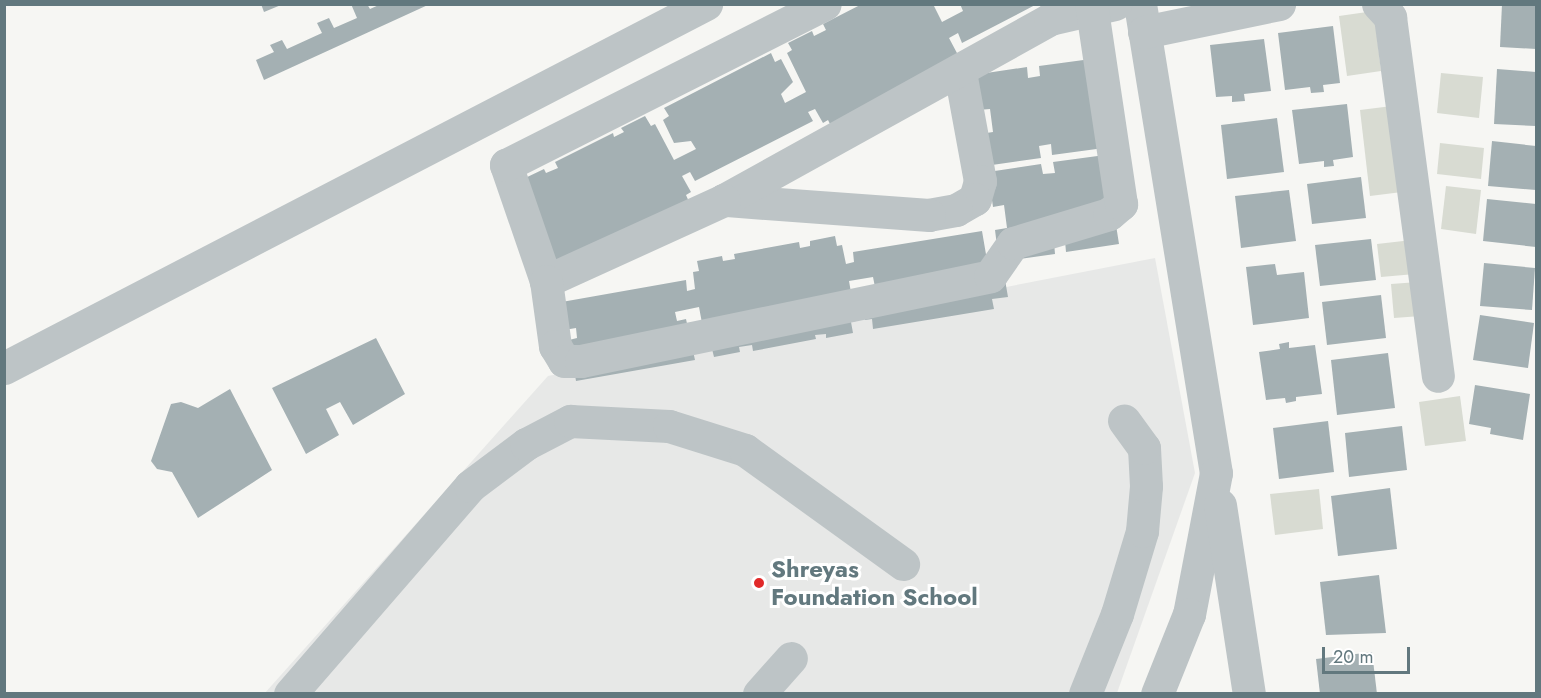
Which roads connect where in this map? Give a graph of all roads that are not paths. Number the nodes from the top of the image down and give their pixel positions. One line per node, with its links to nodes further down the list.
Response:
1 (706, 4): 8 (street)
2 (825, 4): 9 (street)
3 (1279, 4): 6 (street)
4 (1378, 4): 13 (street)
5 (1099, 6): 7 (street); 11 (street)
6 (1142, 18): 15 (street)
7 (960, 72): 10 (street); 10 (street)
8 (483, 120): 9 (street); 12 (street)
9 (506, 165): 11 (street)
10 (724, 200): 11 (street)
11 (546, 281)
12 (4, 368)
13 (1438, 376)
14 (1124, 420): 22 (street)
15 (1216, 473): 17 (street); 18 (street)
16 (903, 564): 20 (street)
17 (1194, 595): 18 (street); 23 (street)
18 (1233, 600): 24 (street)
19 (791, 658): 21 (street)
20 (290, 693)
21 (759, 693)
22 (1085, 693)
23 (1157, 693)
24 (1249, 693)

